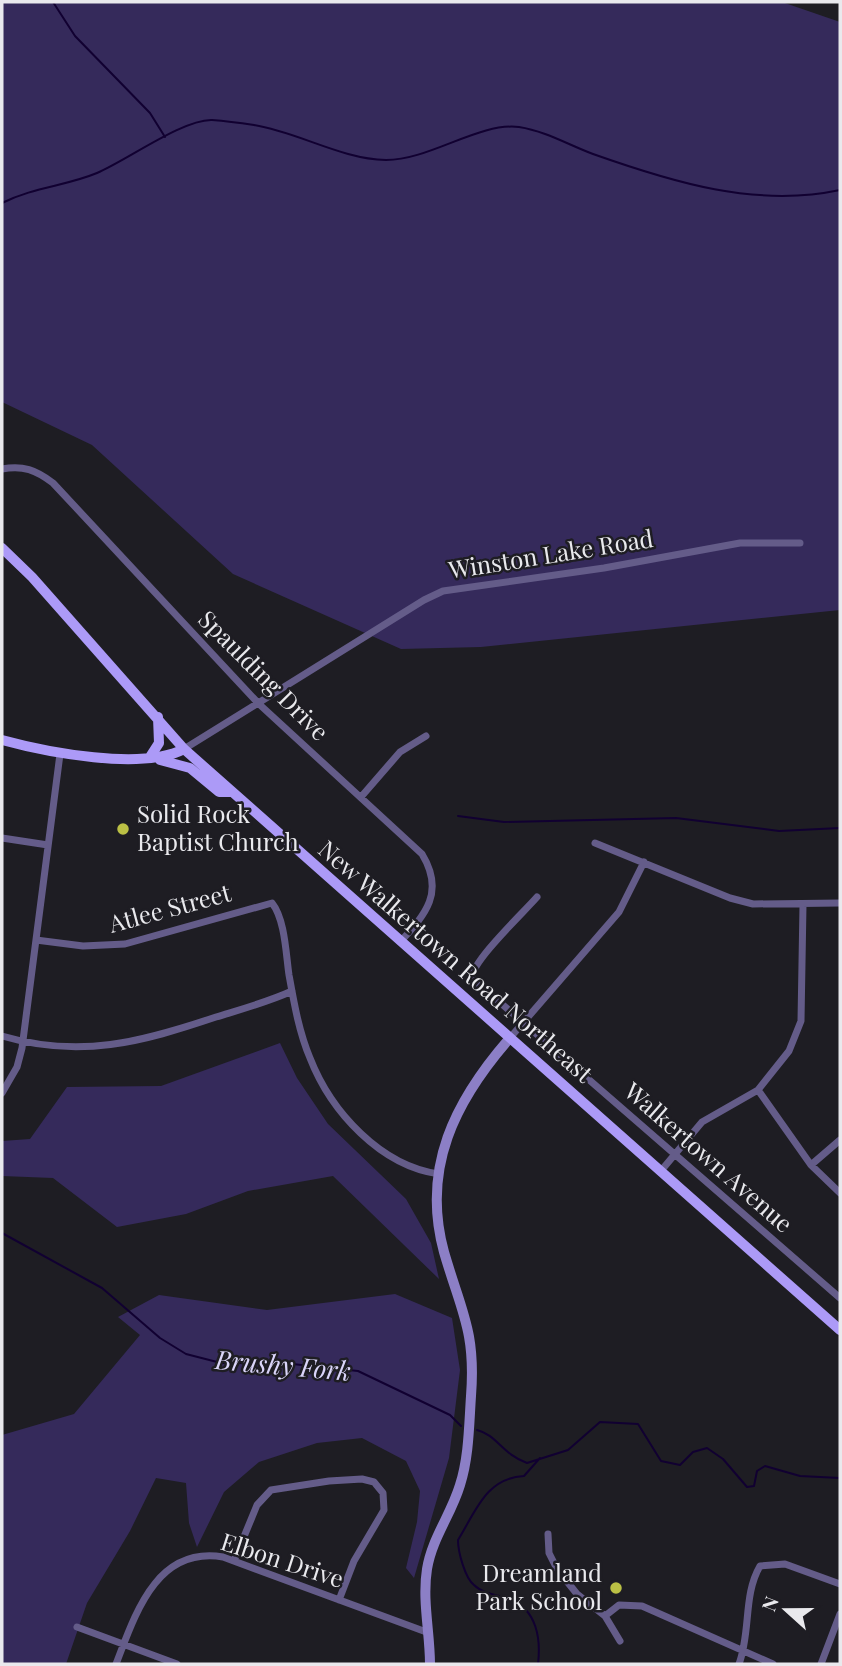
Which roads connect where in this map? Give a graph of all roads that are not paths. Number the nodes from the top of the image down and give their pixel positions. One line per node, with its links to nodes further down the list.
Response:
1 (2, 469): 4 (street, Spaulding Drive)
2 (800, 543): 4 (street, Winston Lake Road)
3 (2, 548): 5 (main road, New Walkertown Road Northeast)
4 (259, 704): 8 (street, Winston Lake Road); 12 (street, Spaulding Drive)
5 (158, 717): 8 (main road, New Walkertown Road Northeast); 10 (main road)
6 (425, 736): 12 (street)
7 (2, 740): 9 (main road)
8 (184, 749): 10 (main road); 11 (main road, New Walkertown Road Northeast)
9 (60, 754): 10 (main road); 15 (street)
10 (150, 757): 11 (main road)
11 (232, 792): 21 (main road, New Walkertown Road Northeast)
12 (361, 797): 21 (street, Spaulding Drive)
13 (2, 838): 15 (street)
14 (595, 843): 16 (street)
15 (48, 845): 20 (street)
16 (644, 862): 19 (street); 23 (street)
17 (537, 897): 23 (street, Walkertown Avenue)
18 (840, 903): 19 (street)
19 (803, 905): 27 (street)
20 (36, 940): 22 (street, Atlee Street); 26 (street)
21 (400, 943): 25 (main road, New Walkertown Road Northeast)
22 (292, 991): 26 (street); 33 (street)
23 (523, 1023): 25 (street); 30 (street, Walkertown Avenue)
24 (2, 1036): 26 (street)
25 (509, 1039): 32 (main road, New Walkertown Road Northeast); 33 (street)
26 (23, 1042): 28 (street)
27 (758, 1090): 30 (street); 31 (street)
28 (2, 1093)
29 (840, 1140): 31 (street)
30 (675, 1157): 32 (street); 35 (street, Walkertown Avenue)
31 (811, 1165): 34 (street)
32 (660, 1172): 36 (main road, New Walkertown Road Northeast)
33 (439, 1174): 44 (street)
34 (840, 1193)
35 (839, 1294)
36 (840, 1330)
37 (548, 1534): 42 (street)
38 (234, 1561): 40 (street, Elbon Drive); 40 (street); 46 (street, Elbon Drive)
39 (840, 1584): 47 (street)
40 (339, 1600): 44 (street, Elbon Drive)
41 (840, 1614): 53 (street)
42 (605, 1616): 45 (street); 47 (street)
43 (77, 1627): 46 (street)
44 (429, 1633): 50 (street)
45 (620, 1642)
46 (124, 1644): 48 (street, Elbon Drive); 49 (street)
47 (744, 1651): 51 (street); 52 (street)
48 (116, 1664)
49 (177, 1664)
50 (430, 1664)
51 (739, 1664)
52 (773, 1664)
53 (821, 1664)

